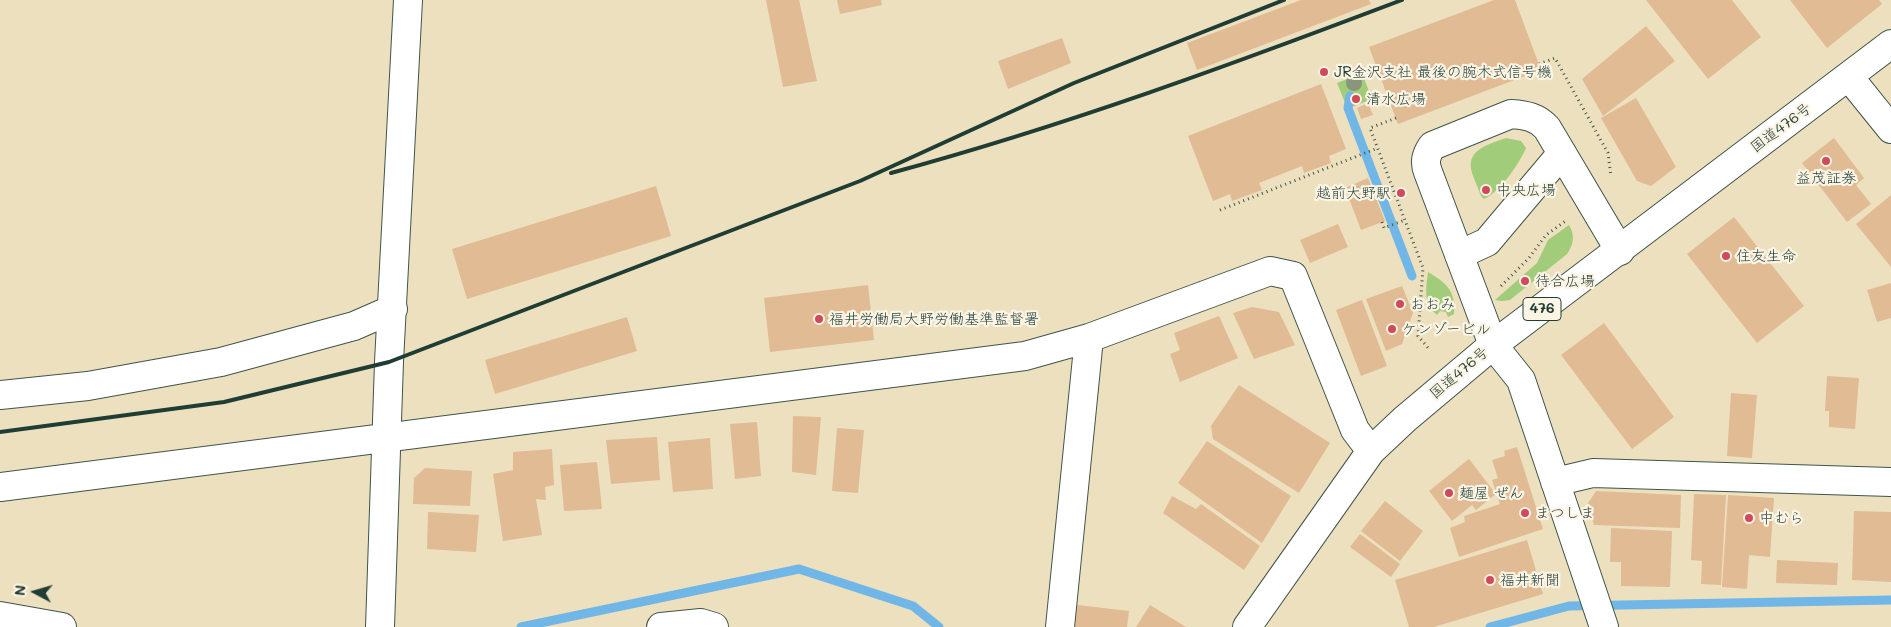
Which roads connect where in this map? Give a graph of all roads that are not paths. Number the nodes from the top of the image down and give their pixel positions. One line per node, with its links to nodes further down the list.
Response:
1 (408, 0): 8 (main road)
2 (1891, 44): 3 (main road, 国道476号 / 476)
3 (1849, 77): 4 (main road); 6 (main road, 国道476号 / 476)
4 (1891, 129)
5 (1562, 153): 6 (main road); 7 (main road); 7 (main road)
6 (1620, 251): 10 (main road, 国道476号 / 476)
7 (1459, 255): 10 (main road)
8 (393, 309): 11 (main road); 12 (main road)
9 (1090, 338): 12 (main road); 13 (main road); 23 (main road)
10 (1493, 345): 13 (main road, 国道476号 / 476); 14 (main road)
11 (0, 395)
12 (388, 438): 16 (main road); 21 (main road)
13 (1371, 451): 24 (main road, 国道476号 / 476)
14 (1555, 482): 15 (main road); 18 (main road)
15 (1891, 482)
16 (0, 487)
17 (0, 616): 20 (main road)
18 (1602, 623)
19 (705, 626): 22 (main road)
20 (62, 627)
21 (380, 627)
22 (661, 627)
23 (1060, 627)
24 (1247, 627)

